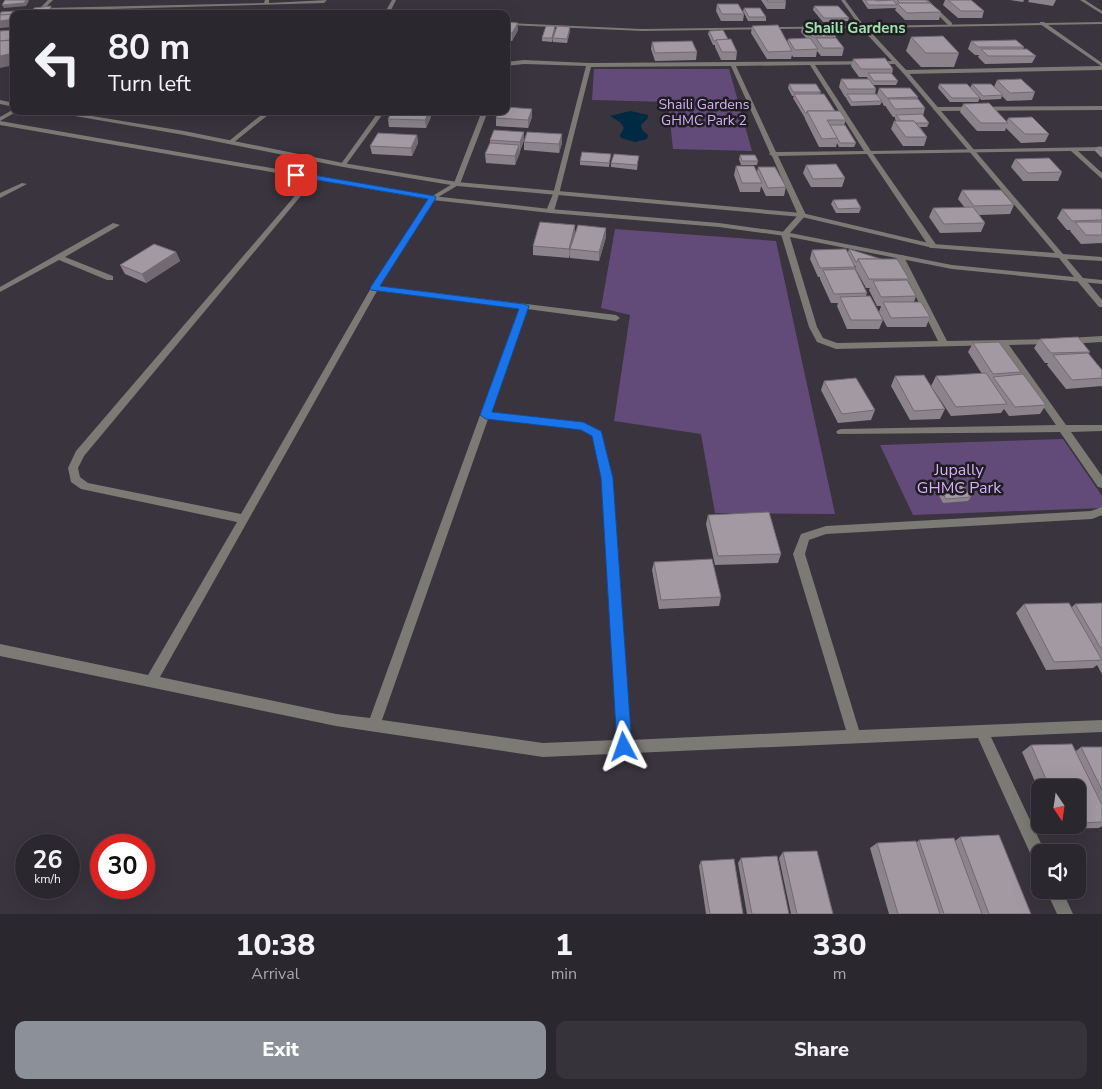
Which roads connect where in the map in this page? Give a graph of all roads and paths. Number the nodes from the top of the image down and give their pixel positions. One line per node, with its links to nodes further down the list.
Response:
1 (51, 0): 12 (street)
2 (124, 0): 12 (street)
3 (195, 0): 11 (street)
4 (325, 0): 8 (street)
5 (843, 0): 19 (street)
6 (925, 0): 18 (street)
7 (1082, 0): 9 (street)
8 (267, 2): 11 (street)
9 (1088, 4): 10 (street); 14 (street)
10 (1102, 4)
11 (192, 6): 12 (street); 13 (street)
12 (118, 9)
13 (189, 10)
14 (1102, 13)
15 (1042, 23): 16 (street); 18 (street); 25 (street)
16 (1102, 23)
17 (510, 24): 19 (street)
18 (950, 24): 19 (street)
19 (864, 27): 20 (street)
20 (896, 62): 22 (street); 26 (street)
21 (510, 64): 23 (street)
22 (812, 64): 24 (street); 38 (street)
23 (589, 65): 24 (street); 45 (street)
24 (733, 65): 39 (street)
25 (1102, 66): 26 (street)
26 (904, 72): 27 (street)
27 (936, 108): 28 (street); 37 (street)
28 (1102, 108)
29 (72, 115): 34 (street)
30 (265, 115): 34 (street)
31 (379, 115): 40 (street)
32 (483, 115): 44 (street)
33 (0, 121): 42 (street)
34 (231, 142): 40 (street)
35 (1102, 149): 36 (street)
36 (1073, 150): 37 (street); 41 (street)
37 (972, 151): 38 (street); 53 (street)
38 (869, 153): 39 (street); 52 (street)
39 (772, 154): 49 (street)
40 (343, 165): 44 (street)
41 (1102, 177)
42 (313, 178): 47 (street); 74 (street)
43 (24, 184): 46 (street)
44 (457, 184): 45 (street); 47 (street)
45 (556, 194): 48 (street); 49 (street)
46 (0, 196)
47 (432, 198): 48 (street); 60 (street)
48 (550, 211): 51 (street)
49 (802, 215): 51 (street); 52 (street)
50 (116, 225): 55 (street)
51 (785, 234): 54 (street); 67 (street)
52 (933, 246): 53 (street)
53 (1059, 256): 56 (street); 58 (street)
54 (900, 257): 58 (street); 67 (street)
55 (58, 258): 57 (street); 61 (street)
56 (1102, 259)
57 (110, 278)
58 (1081, 280): 59 (street); 62 (street)
59 (1102, 282)
60 (374, 288): 63 (street); 74 (street)
61 (0, 290)
62 (1102, 305)
63 (524, 306): 64 (street); 68 (street)
64 (616, 318)
65 (1102, 339): 66 (street)
66 (1003, 343): 67 (street); 69 (street)
67 (944, 344)
68 (486, 415): 77 (street); 81 (street)
69 (1064, 428): 70 (street); 71 (street); 72 (street)
70 (1102, 428)
71 (841, 432)
72 (1102, 484)
73 (1102, 512): 80 (street)
74 (245, 519): 76 (street)
75 (0, 650): 76 (street)
76 (151, 682): 77 (street)
77 (374, 725): 81 (street)
78 (1102, 726): 79 (street)
79 (982, 732): 80 (street); 82 (street)
80 (855, 737): 81 (street)
81 (624, 747)
82 (1033, 844)
83 (1058, 899): 84 (street)
84 (1065, 914)

